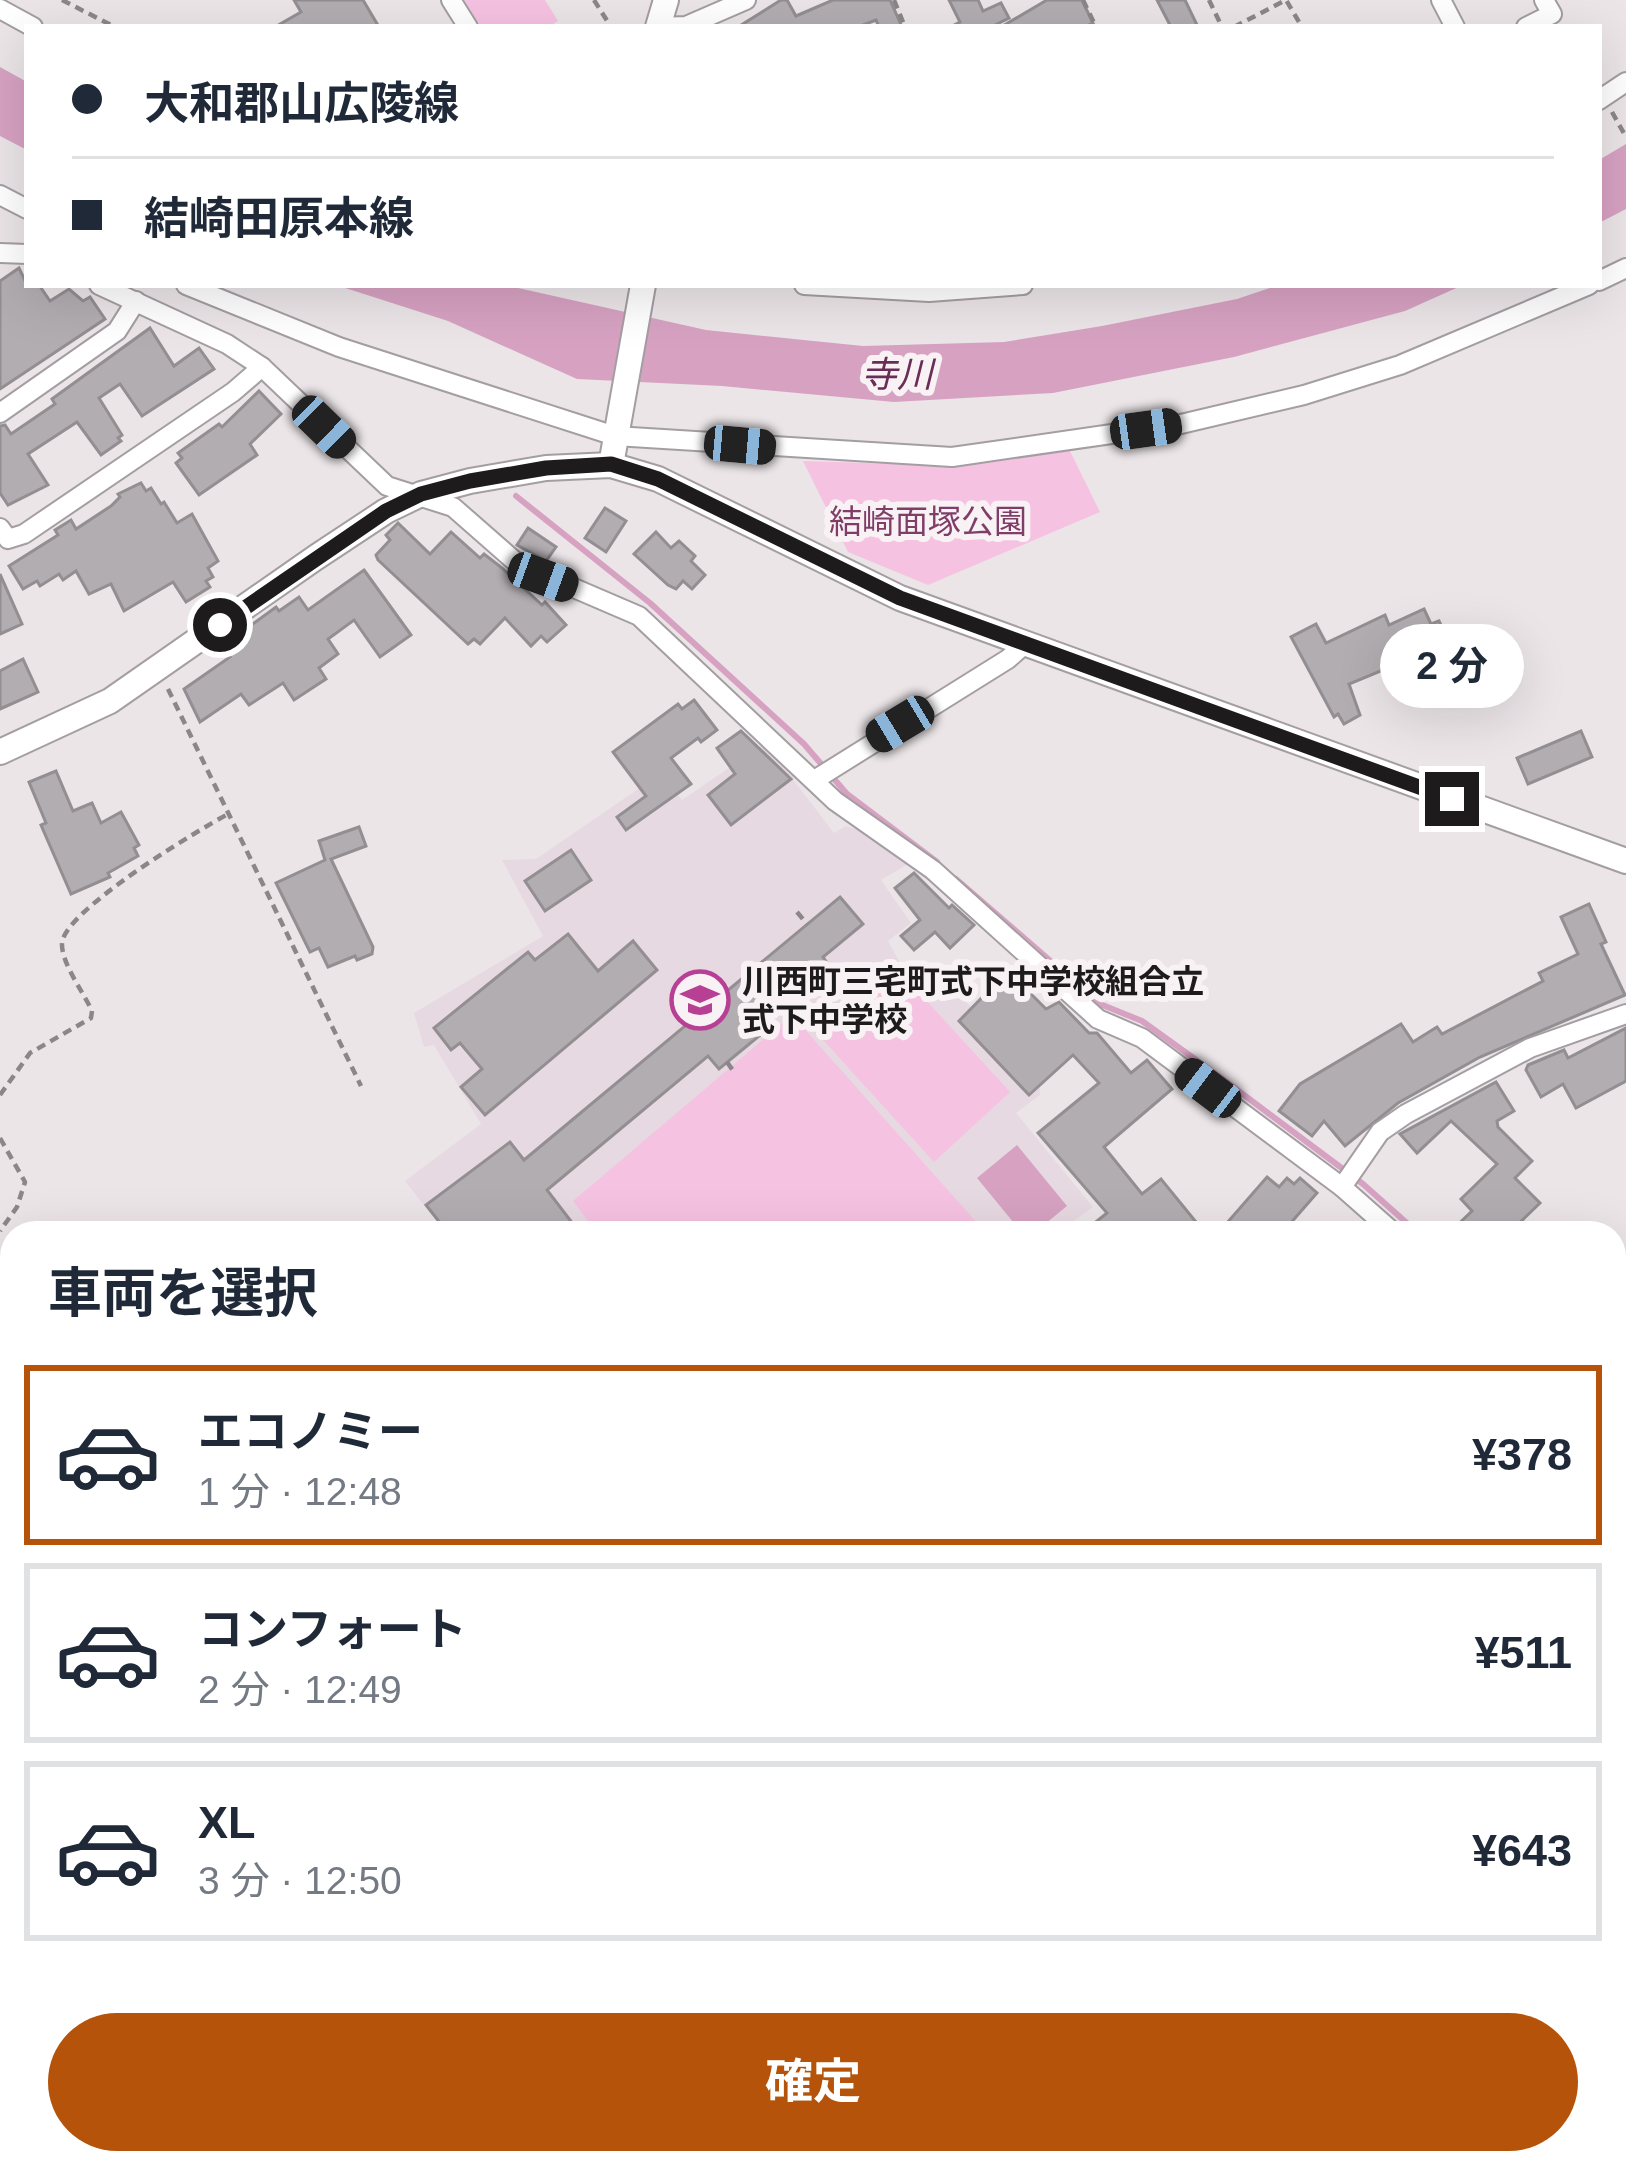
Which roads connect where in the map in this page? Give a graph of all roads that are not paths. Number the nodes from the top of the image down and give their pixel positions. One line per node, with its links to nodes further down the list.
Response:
1 (746, 0): 5 (street)
2 (1544, 0): 6 (street)
3 (0, 9): 4 (street)
4 (28, 24)
5 (691, 24)
6 (1532, 24)
7 (1626, 82): 8 (street)
8 (1602, 99)
9 (106, 288): 15 (street)
10 (193, 288): 18 (street)
11 (643, 288): 18 (main road)
12 (858, 288): 13 (street)
13 (983, 288)
14 (1582, 288): 18 (street)
15 (136, 301): 16 (street); 17 (street)
16 (262, 368): 20 (street); 21 (street)
17 (0, 413)
18 (617, 426): 19 (main road)
19 (611, 464): 20 (main road); 22 (main road)
20 (421, 494): 23 (main road); 24 (street)
21 (0, 528)
22 (1025, 644): 24 (street); 25 (main road)
23 (0, 752)
24 (816, 779): 27 (street)
25 (1626, 861)
26 (1626, 1014): 27 (street)
27 (1342, 1187): 28 (street)
28 (1380, 1221)

